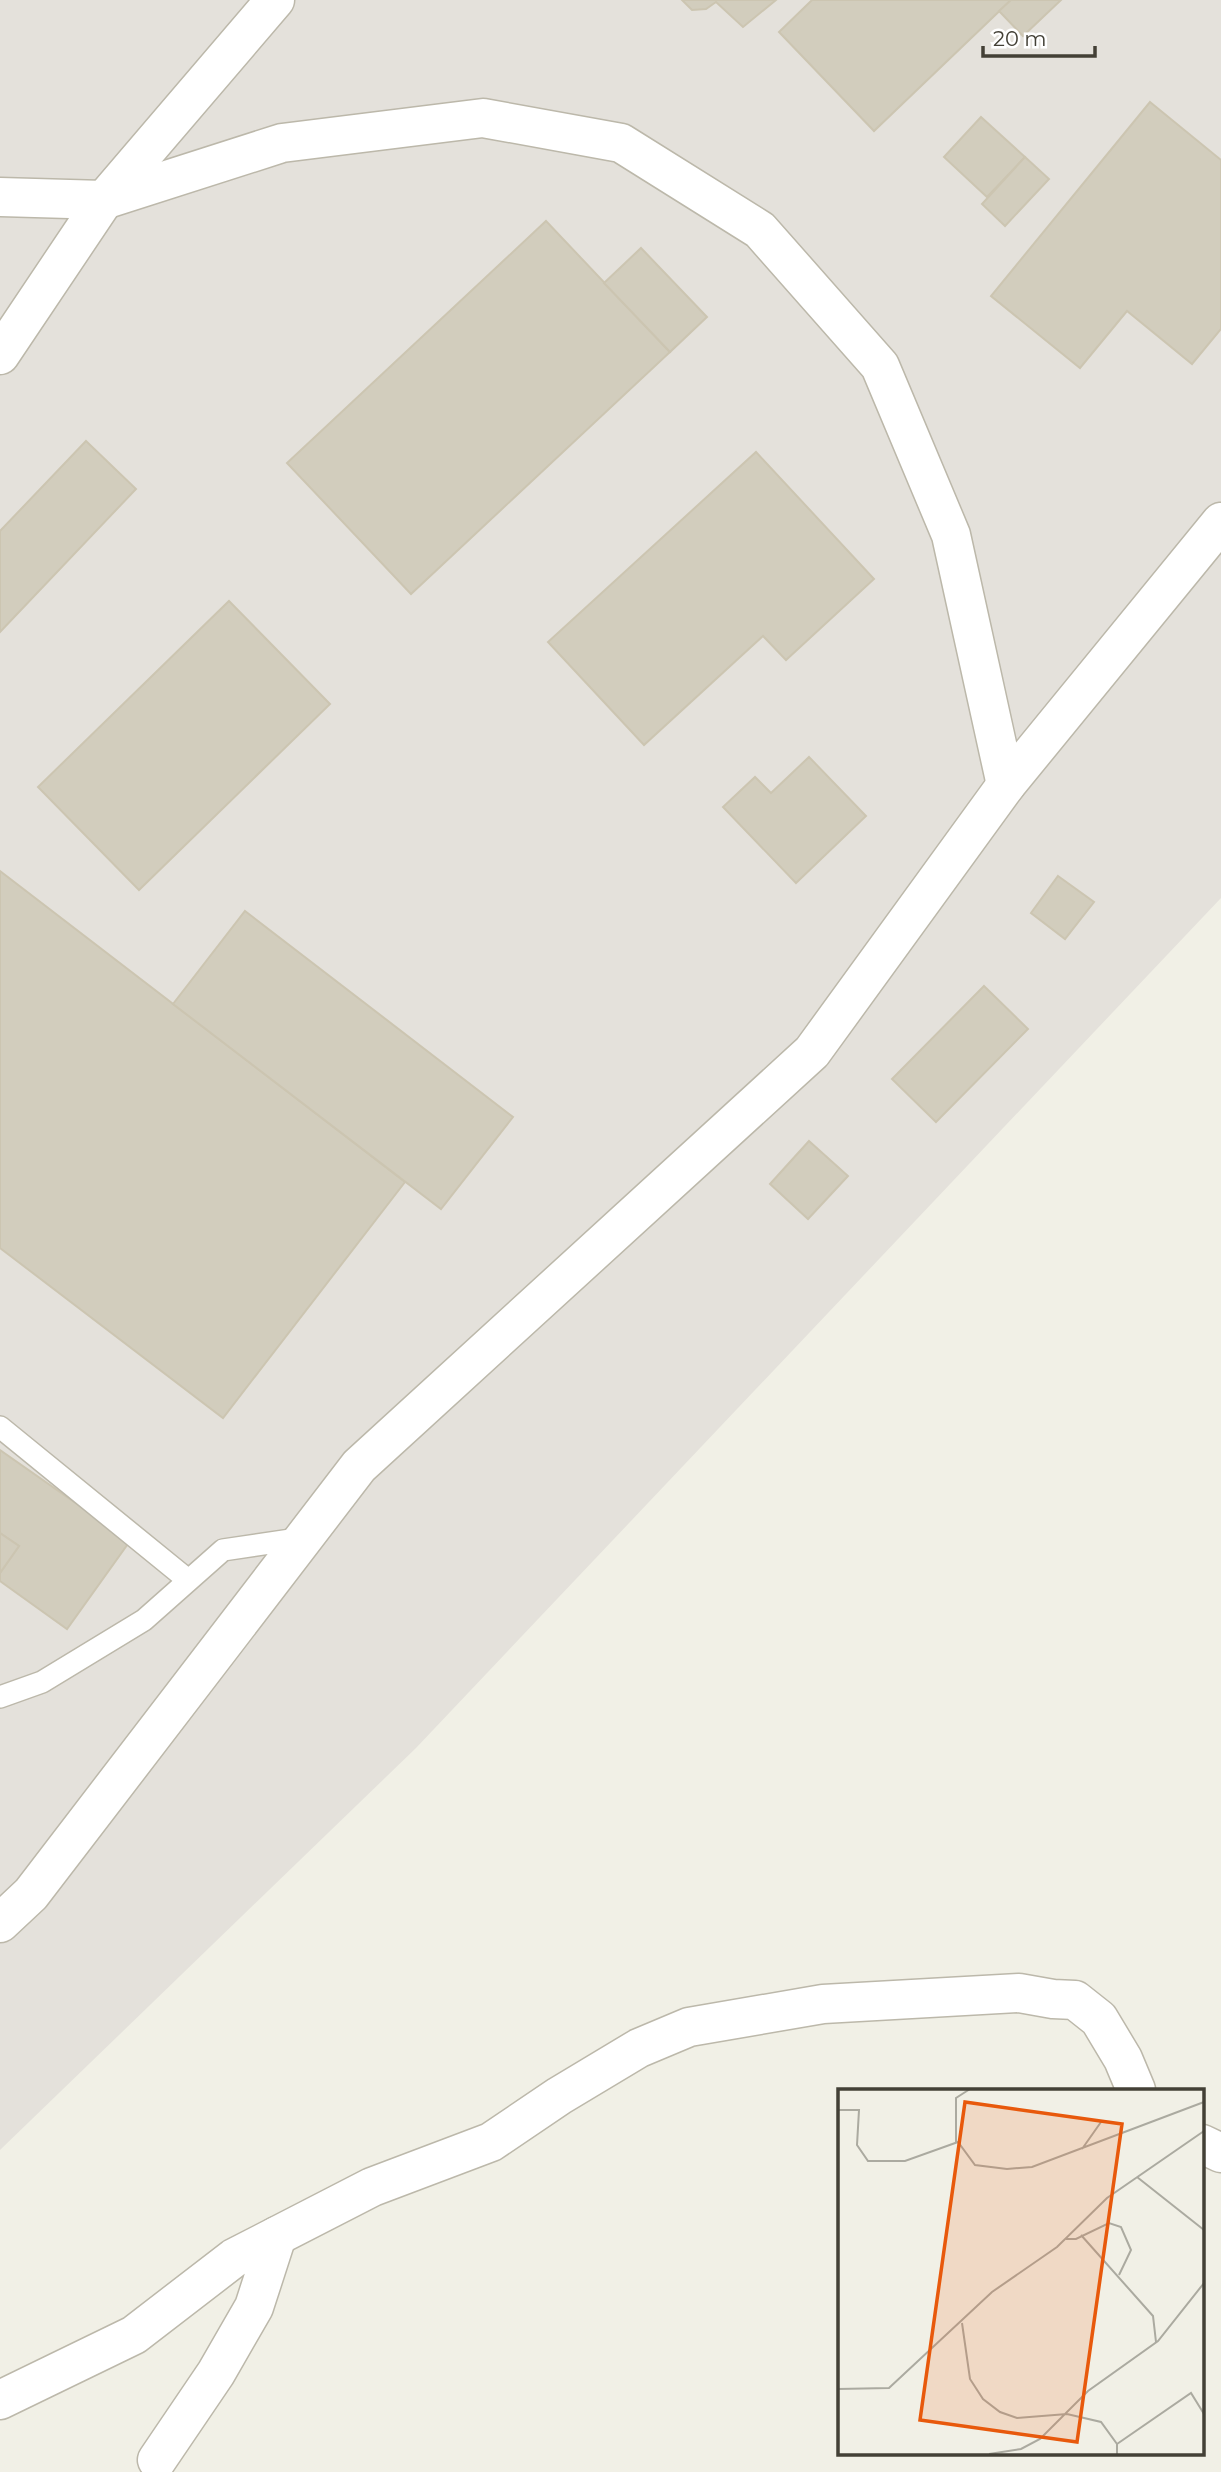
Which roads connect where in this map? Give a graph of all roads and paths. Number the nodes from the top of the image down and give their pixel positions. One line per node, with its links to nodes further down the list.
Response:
1 (275, 0): 3 (street)
2 (0, 197): 3 (street)
3 (104, 200): 4 (street); 6 (street)
4 (0, 355)
5 (1221, 522): 6 (street)
6 (1006, 785): 8 (street)
7 (0, 1427): 9 (lane)
8 (304, 1538): 9 (lane); 11 (street)
9 (188, 1580): 10 (lane)
10 (0, 1697)
11 (0, 1923)
12 (1135, 2089): 15 (street)
13 (1204, 2145): 14 (street)
14 (1221, 2153)
15 (277, 2236): 16 (street); 17 (street)
16 (0, 2400)
17 (157, 2460)

